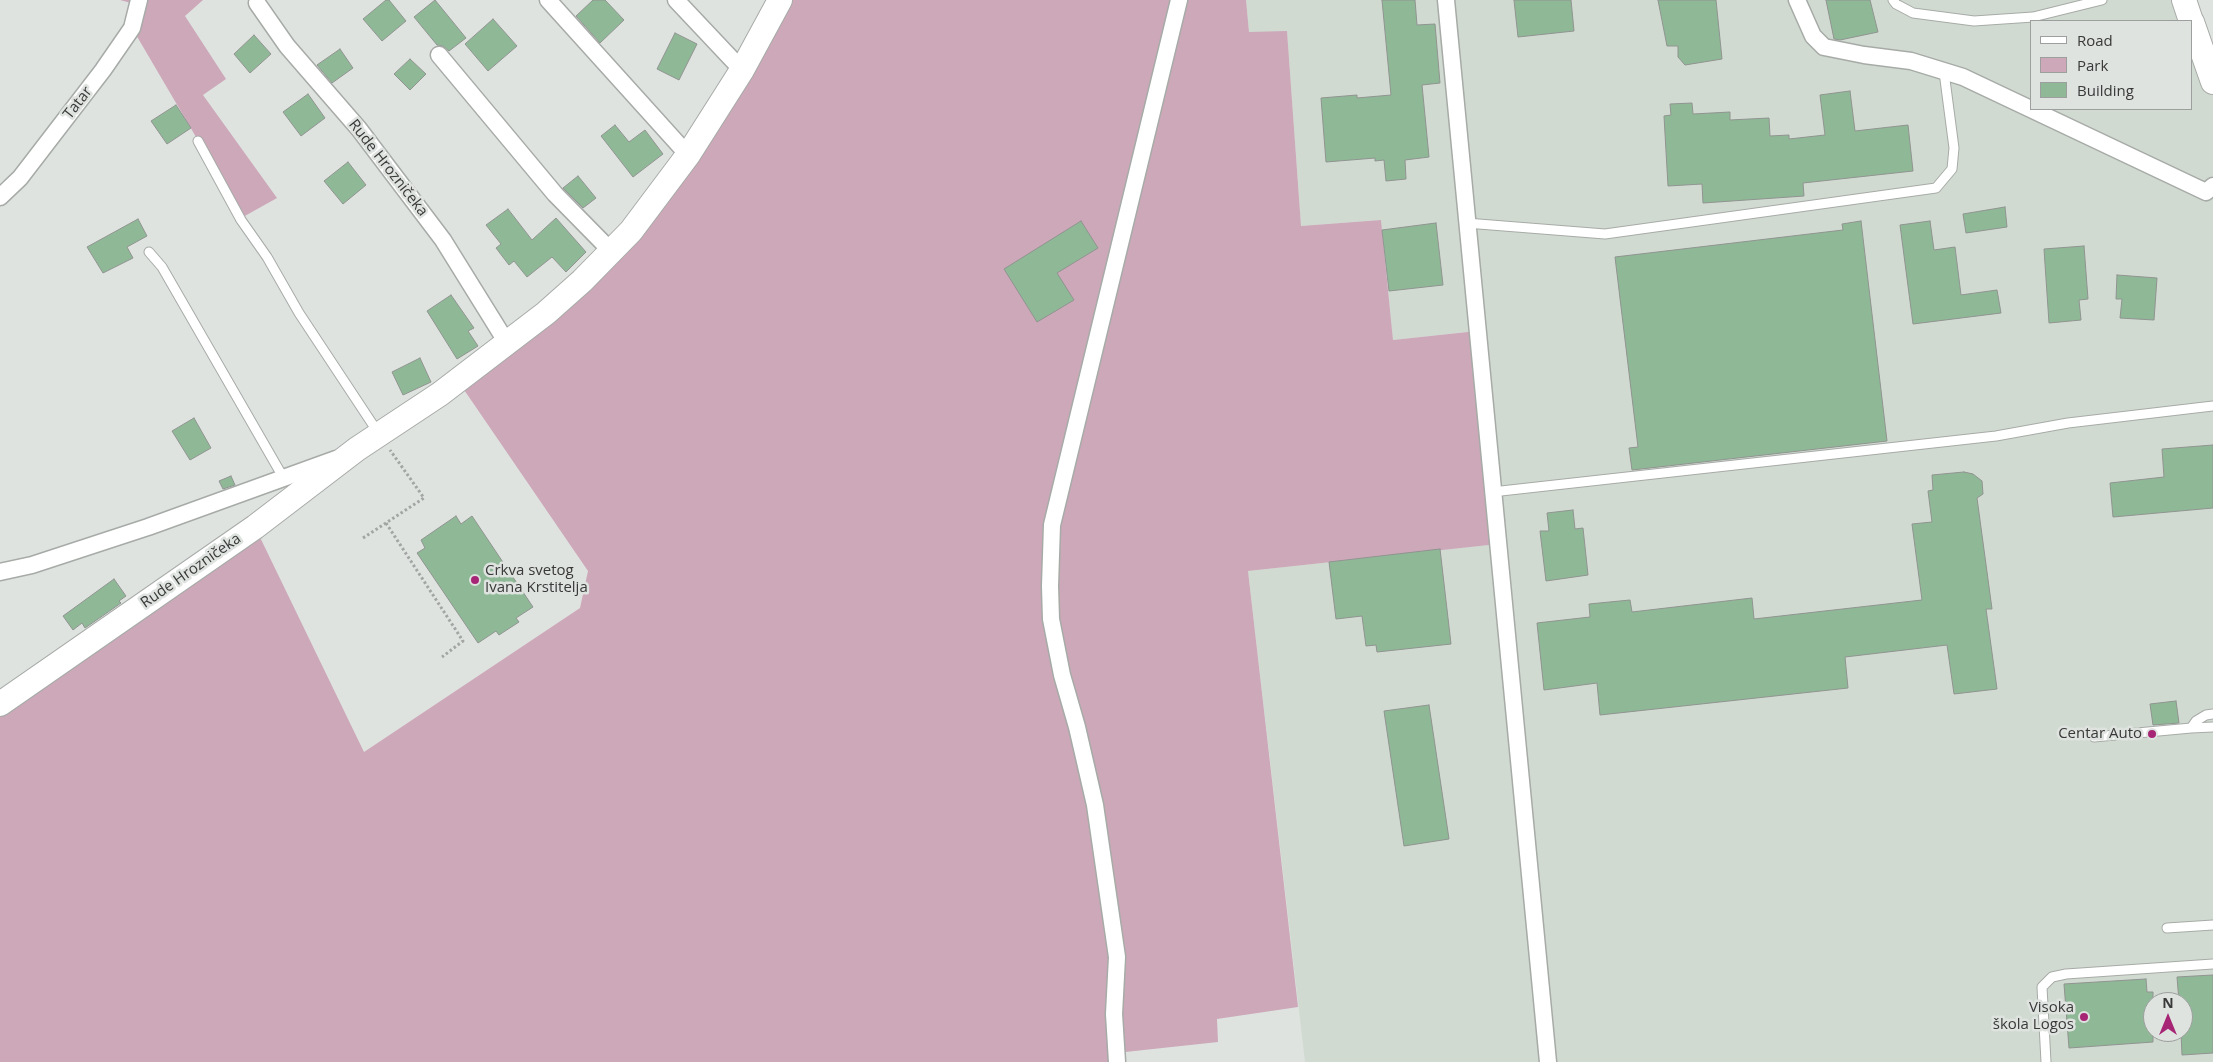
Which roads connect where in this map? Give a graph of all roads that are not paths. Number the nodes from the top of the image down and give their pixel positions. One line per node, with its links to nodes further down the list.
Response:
1 (139, 0): 23 (street, Tatar)
2 (548, 0): 21 (street)
3 (676, 0): 15 (street)
4 (780, 0): 15 (street, Rude Hrozničeka)
5 (1179, 0): 42 (street)
6 (1446, 0): 24 (street)
7 (1797, 0): 16 (street)
8 (1893, 0): 9 (lane)
9 (2102, 0)
10 (2184, 0): 12 (street)
11 (257, 3): 27 (street, Rude Hrozničeka)
12 (2191, 20)
13 (2193, 25): 17 (street)
14 (438, 55): 26 (street)
15 (742, 70): 21 (street, Rude Hrozničeka)
16 (1944, 72): 18 (street); 24 (lane)
17 (2213, 82)
18 (2030, 108)
19 (2035, 110): 22 (street)
20 (198, 141): 29 (lane)
21 (688, 155): 26 (street, Rude Hrozničeka)
22 (2211, 191)
23 (0, 197)
24 (1466, 223): 32 (street)
25 (149, 252): 31 (lane)
26 (612, 252): 27 (street, Rude Hrozničeka)
27 (507, 343): 29 (street, Rude Hrozničeka)
28 (2213, 406): 32 (lane)
29 (379, 435): 30 (street, Rude Hrozničeka)
30 (350, 454): 31 (street); 34 (street, Rude Hrozničeka)
31 (283, 477): 33 (street)
32 (1492, 492): 43 (street)
33 (0, 572)
34 (0, 704)
35 (2213, 714): 37 (lane)
36 (2213, 726): 37 (lane)
37 (2191, 728): 38 (lane)
38 (2094, 737)
39 (2213, 926): 40 (lane)
40 (2167, 928)
41 (2213, 964): 44 (lane)
42 (1116, 1062)
43 (1548, 1062)
44 (2046, 1062)

